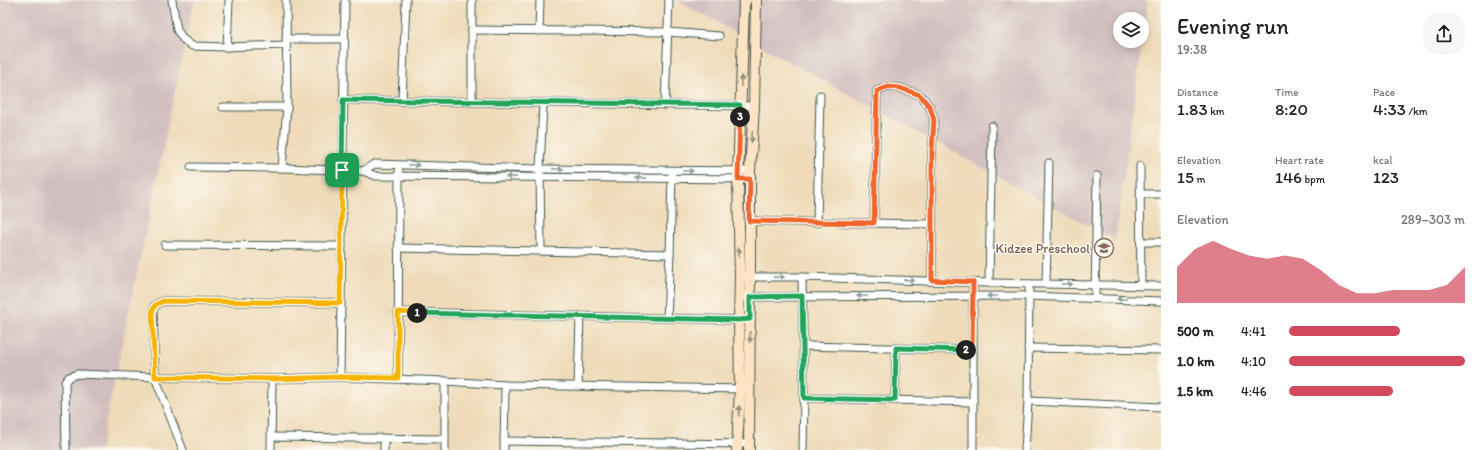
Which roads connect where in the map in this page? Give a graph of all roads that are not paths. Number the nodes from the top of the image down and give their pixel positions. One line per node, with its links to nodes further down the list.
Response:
1 (172, 0): 17 (street)
2 (229, 0): 17 (street)
3 (286, 0): 16 (street)
4 (344, 0): 15 (street)
5 (406, 0): 20 (street)
6 (472, 0): 11 (street)
7 (540, 0): 12 (street)
8 (669, 0): 13 (street)
9 (746, 0): 24 (street, one-way to 9)
10 (756, 0): 25 (street)
11 (472, 30): 12 (street); 21 (street)
12 (539, 31): 13 (street)
13 (668, 32): 14 (street); 23 (street)
14 (719, 36)
15 (344, 39): 16 (street); 19 (street)
16 (286, 42): 17 (street); 27 (street)
17 (227, 47)
18 (820, 95): 47 (street)
19 (343, 100): 20 (street); 35 (street)
20 (402, 101): 21 (street)
21 (472, 102): 22 (street)
22 (543, 103): 23 (street); 34 (street)
23 (665, 105): 24 (street)
24 (740, 105): 25 (street); 39 (street)
25 (754, 106): 40 (street, one-way to 40)
26 (223, 107): 27 (street)
27 (287, 107): 33 (street)
28 (992, 126): 62 (street)
29 (1049, 163): 64 (street)
30 (400, 165): 34 (street, one-way to 34); 37 (street); 38 (street)
31 (1140, 166): 44 (street)
32 (191, 167): 33 (street)
33 (282, 168): 35 (street)
34 (540, 169): 36 (street, one-way to 36); 42 (street)
35 (342, 170): 37 (street); 53 (street)
36 (672, 170): 39 (street, one-way to 39); 43 (street)
37 (363, 171): 38 (street)
38 (399, 175): 42 (street, one-way to 38); 54 (street)
39 (738, 175): 40 (street); 43 (street); 58 (street, one-way to 39)
40 (750, 175): 46 (street)
41 (1097, 176): 65 (street)
42 (540, 177): 43 (street, one-way to 42); 55 (street)
43 (672, 179): 56 (street)
44 (1141, 194): 45 (street); 50 (street)
45 (1161, 194)
46 (749, 221): 47 (street); 59 (street)
47 (817, 222): 48 (street)
48 (874, 223): 49 (street); 49 (street)
49 (932, 224): 60 (street)
50 (1141, 242): 51 (street); 66 (street)
51 (1161, 242)
52 (165, 245): 53 (street)
53 (342, 246): 75 (street)
54 (398, 248): 55 (street); 76 (street)
55 (541, 251): 56 (street)
56 (670, 254): 78 (street)
57 (802, 276): 59 (street, one-way to 57); 60 (street, one-way to 60); 69 (street)
58 (740, 277): 59 (street); 68 (street)
59 (750, 277): 72 (street)
60 (932, 280): 61 (street)
61 (973, 282): 62 (street); 70 (street)
62 (989, 283): 63 (street)
63 (1029, 284): 64 (street); 71 (street)
64 (1046, 284): 65 (street, one-way to 65)
65 (1095, 285): 66 (street); 73 (street)
66 (1141, 286): 67 (street)
67 (1161, 286)
68 (739, 296): 72 (street); 80 (street)
69 (802, 296): 70 (street, one-way to 69); 72 (street); 81 (street)
70 (973, 296): 71 (street, one-way to 70); 84 (street)
71 (1028, 296): 73 (street); 83 (street)
72 (750, 297): 79 (street)
73 (1094, 298): 74 (street, one-way to 73)
74 (1161, 301)
75 (340, 303): 86 (street); 87 (street)
76 (398, 312): 77 (street); 88 (street)
77 (580, 316): 78 (street); 92 (street)
78 (667, 318): 80 (street)
79 (750, 319): 80 (street); 93 (street, one-way to 93)
80 (739, 320): 93 (street)
81 (803, 346): 82 (street); 94 (street)
82 (896, 348): 84 (street); 95 (street)
83 (1028, 348): 85 (street); 96 (street)
84 (972, 350): 97 (street)
85 (1161, 350)
86 (155, 377): 89 (street); 105 (street); 106 (street)
87 (340, 377): 88 (street); 89 (street)
88 (398, 378): 90 (street)
89 (272, 379): 99 (street)
90 (445, 381): 91 (street); 101 (street)
91 (505, 385): 92 (street); 102 (street)
92 (578, 386): 93 (street)
93 (745, 389): 103 (street, one-way to 93); 104 (street)
94 (804, 398): 95 (street); 111 (street)
95 (895, 400): 97 (street)
96 (1028, 401): 98 (street); 113 (street)
97 (973, 402): 112 (street)
98 (1161, 407)
99 (272, 437): 100 (street); 107 (street)
100 (384, 438): 101 (street); 108 (street)
101 (445, 439): 109 (street)
102 (504, 442): 103 (street); 110 (street)
103 (737, 447): 104 (street)
104 (749, 447)
105 (66, 450)
106 (183, 450)
107 (272, 450)
108 (384, 450)
109 (445, 450)
110 (504, 450)
111 (803, 450)
112 (973, 450)
113 (1025, 450)

